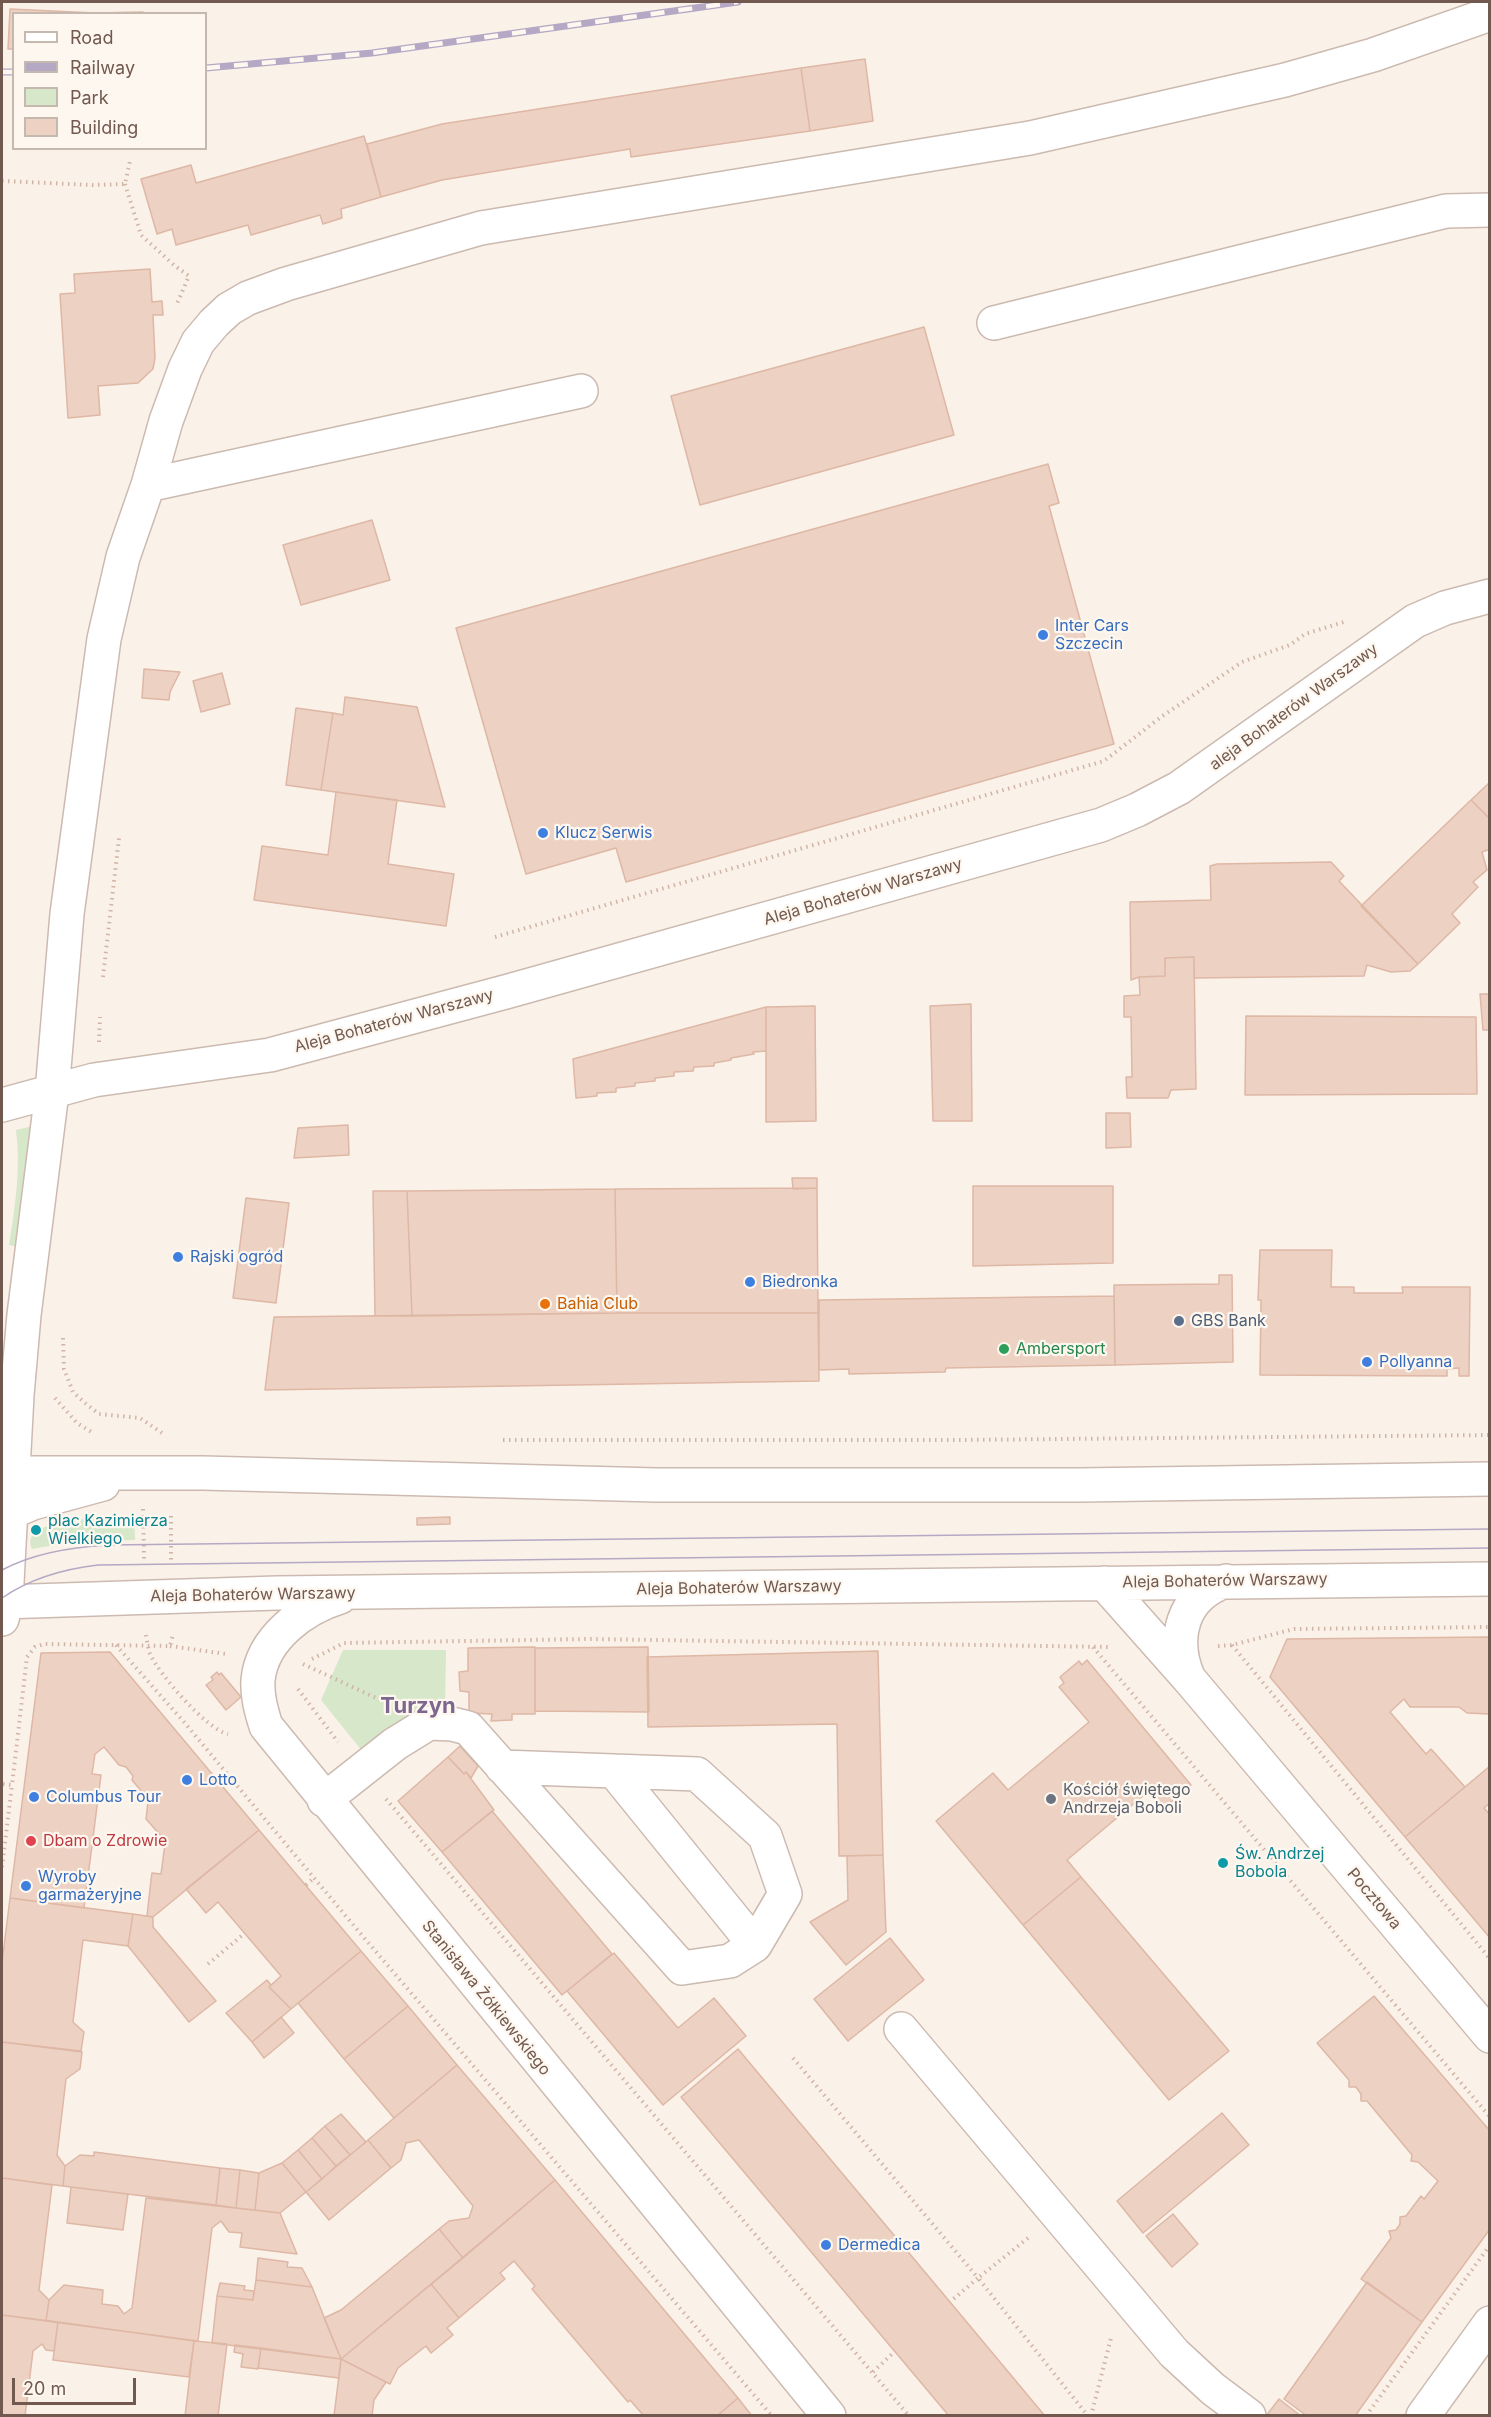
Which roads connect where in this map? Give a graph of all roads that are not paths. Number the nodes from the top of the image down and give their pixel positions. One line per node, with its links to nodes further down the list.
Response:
1 (1490, 14): 5 (street)
2 (1490, 210): 3 (street)
3 (994, 323)
4 (581, 391): 5 (street)
5 (148, 485): 8 (street)
6 (1490, 596): 7 (street, aleja Bohaterów Warszawy)
7 (1101, 825): 8 (street, Aleja Bohaterów Warszawy)
8 (52, 1092): 9 (street, Aleja Bohaterów Warszawy); 10 (street)
9 (2, 1105)
10 (7, 1473): 11 (street); 13 (street)
11 (156, 1473): 12 (street); 13 (street)
12 (1490, 1479)
13 (6, 1514): 18 (street, Aleja Bohaterów Warszawy)
14 (1490, 1579): 15 (street, Aleja Bohaterów Warszawy)
15 (1226, 1581): 16 (street, Aleja Bohaterów Warszawy); 19 (street, Pocztowa)
16 (1104, 1583): 17 (street, Aleja Bohaterów Warszawy); 19 (street, Pocztowa)
17 (360, 1593): 18 (street, Aleja Bohaterów Warszawy); 22 (street, Stanisława Żółkiewskiego)
18 (4, 1595)
19 (1190, 1680): 25 (street, Pocztowa)
20 (502, 1767): 21 (street); 22 (street); 23 (street)
21 (614, 1771): 23 (street); 23 (street)
22 (324, 1800): 27 (street, Stanisława Żółkiewskiego)
23 (755, 1945)
24 (901, 2029): 28 (street)
25 (1490, 2036)
26 (1490, 2324): 29 (street)
27 (829, 2415)
28 (1249, 2415)
29 (1423, 2415)

